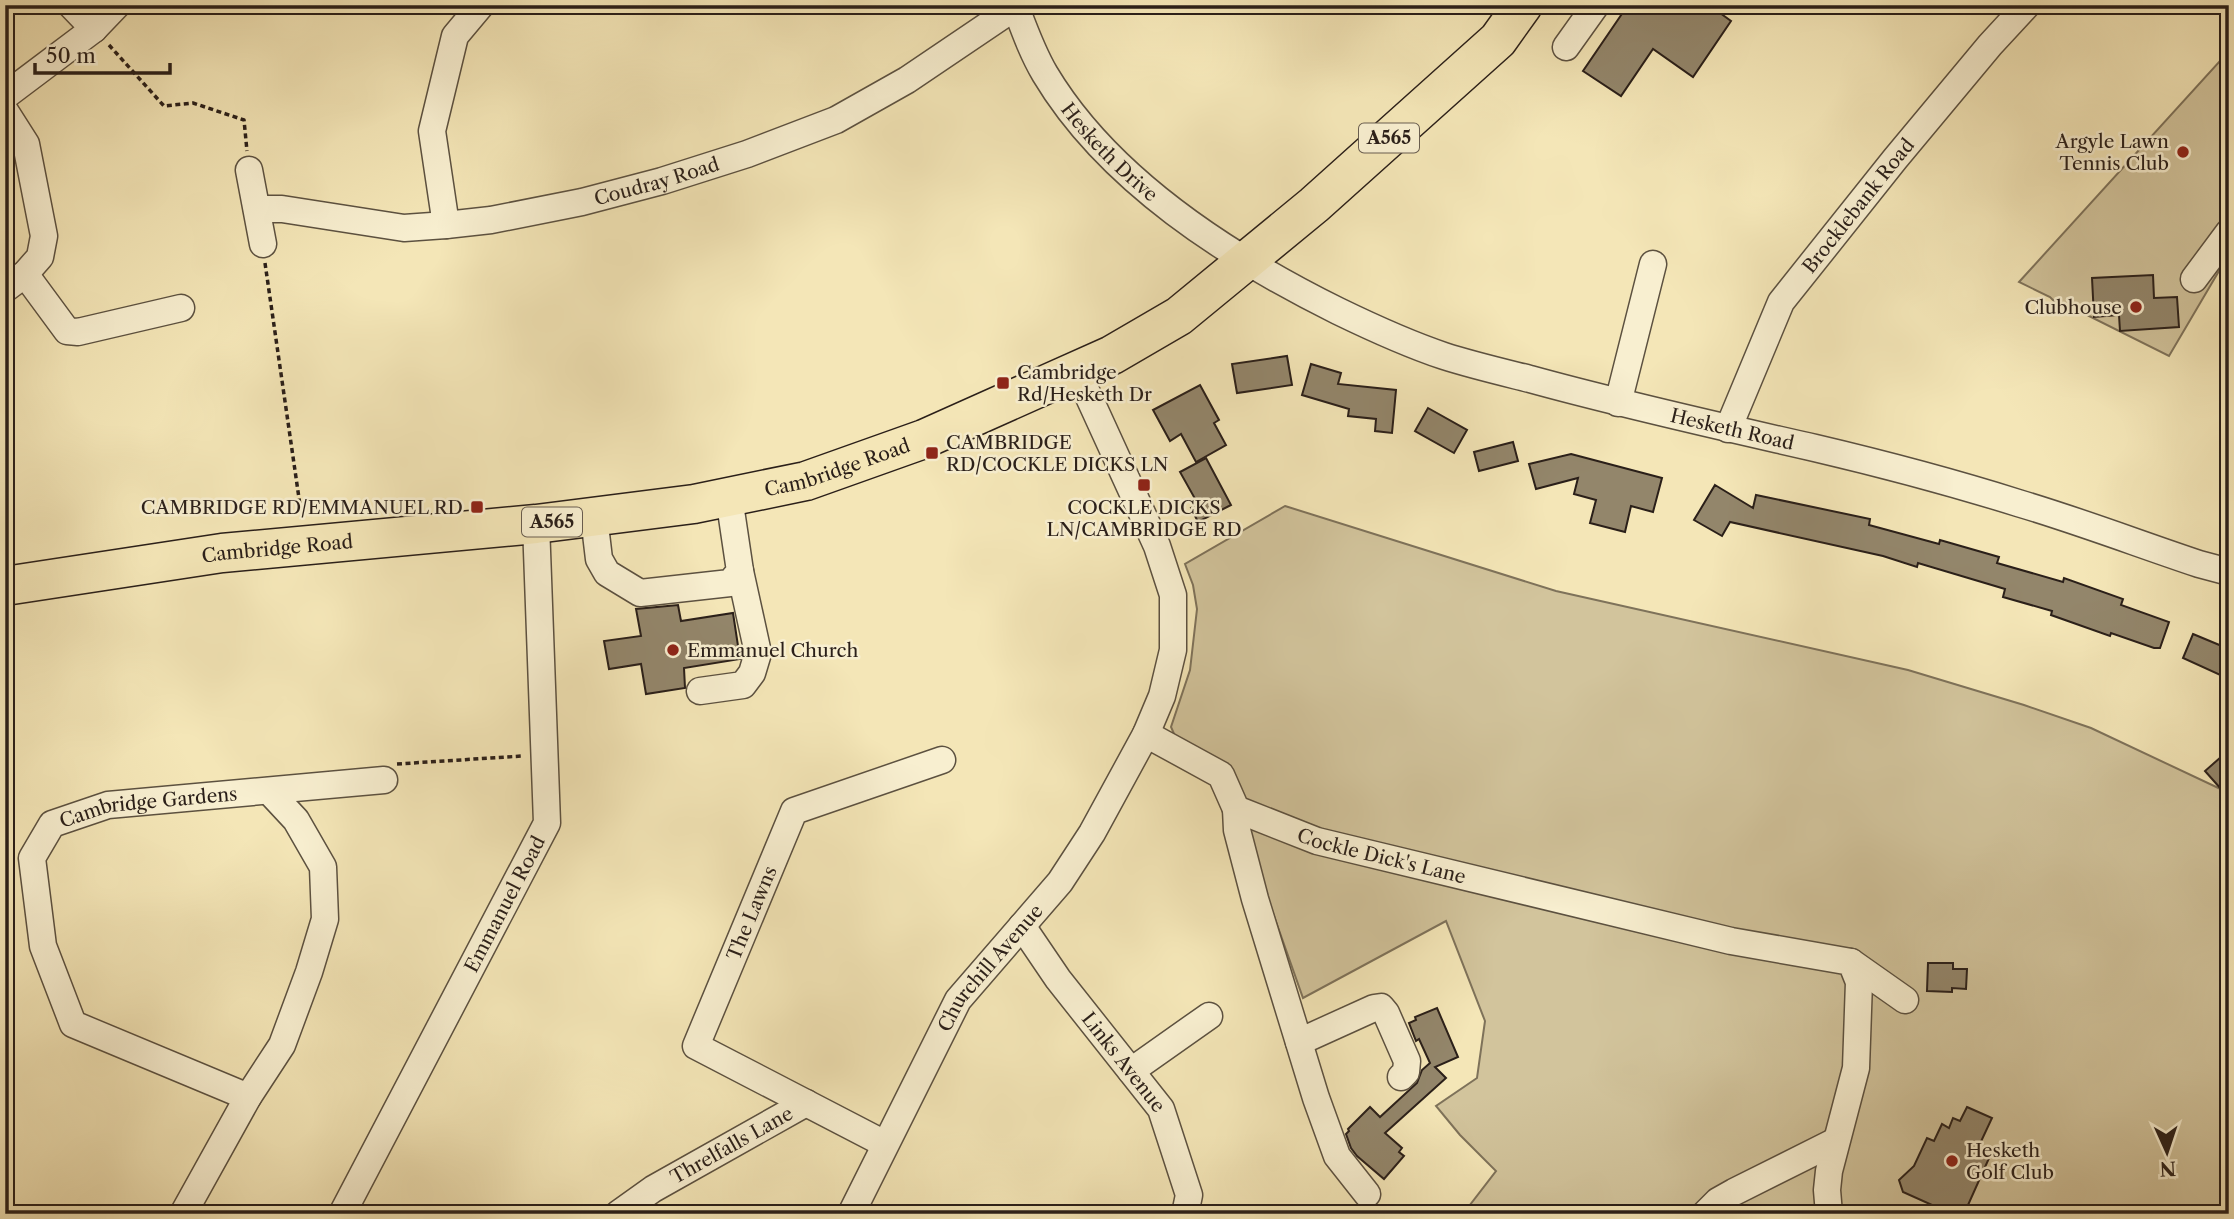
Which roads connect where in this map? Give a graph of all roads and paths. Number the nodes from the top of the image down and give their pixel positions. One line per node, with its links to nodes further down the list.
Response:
1 (71, 5): 8 (street)
2 (117, 5): 8 (street)
3 (481, 5): 14 (street)
4 (1523, 5): 17 (highway, Cambridge Road / A565)
5 (1596, 5): 9 (street)
6 (2027, 5): 24 (street, Brocklebank Road)
7 (1016, 6): 14 (street, Coudray Road); 17 (street, Hesketh Drive)
8 (94, 29): 10 (street); 12 (path)
9 (1566, 47)
10 (5, 96)
11 (5, 111): 20 (street)
12 (249, 170): 13 (street)
13 (257, 209): 14 (street, Coudray Road); 16 (street)
14 (446, 225)
15 (2229, 232): 19 (street)
16 (263, 244): 28 (path)
17 (1246, 262): 22 (highway, Cambridge Road / A565); 23 (street, Hesketh Road)
18 (1653, 264): 23 (street)
19 (2194, 279)
20 (15, 282): 21 (street)
21 (181, 308)
22 (1077, 371): 25 (highway, Cambridge Road / A565); 33 (street)
23 (1618, 403): 24 (street, Hesketh Road)
24 (1728, 429): 30 (street, Hesketh Road)
25 (729, 497): 26 (highway, Cambridge Road / A565); 29 (street)
26 (594, 517): 27 (highway, Cambridge Road / A565); 29 (street)
27 (536, 524): 28 (highway, Cambridge Road / A565); 34 (street, Emmanuel Road)
28 (306, 545): 31 (highway, Cambridge Road / A565)
29 (740, 571): 32 (street)
30 (2229, 572)
31 (5, 586)
32 (700, 691)
33 (1146, 734): 38 (street); 39 (street, Churchill Avenue)
34 (544, 755): 36 (path); 53 (street, Emmanuel Road)
35 (944, 761): 47 (street, The Lawns)
36 (384, 780): 37 (street, Cambridge Gardens)
37 (269, 791): 46 (street); 46 (street, Cambridge Gardens)
38 (1236, 808): 40 (street, Cockle Dick's Lane); 43 (street)
39 (1022, 926): 44 (street, Links Avenue); 49 (street, Churchill Avenue)
40 (1852, 962): 41 (street); 48 (street)
41 (1905, 1000)
42 (1209, 1016): 44 (street)
43 (1299, 1042): 45 (street); 50 (street)
44 (1131, 1071): 55 (street, Links Avenue)
45 (1401, 1077)
46 (248, 1097): 52 (street)
47 (806, 1103): 49 (street, Threlfalls Lane); 54 (street, Threlfalls Lane)
48 (1836, 1141): 56 (street); 57 (street)
49 (886, 1143): 51 (street, Churchill Avenue)
50 (1367, 1194)
51 (856, 1212)
52 (183, 1214)
53 (342, 1214)
54 (618, 1214)
55 (1185, 1214)
56 (1705, 1214)
57 (1829, 1214)

